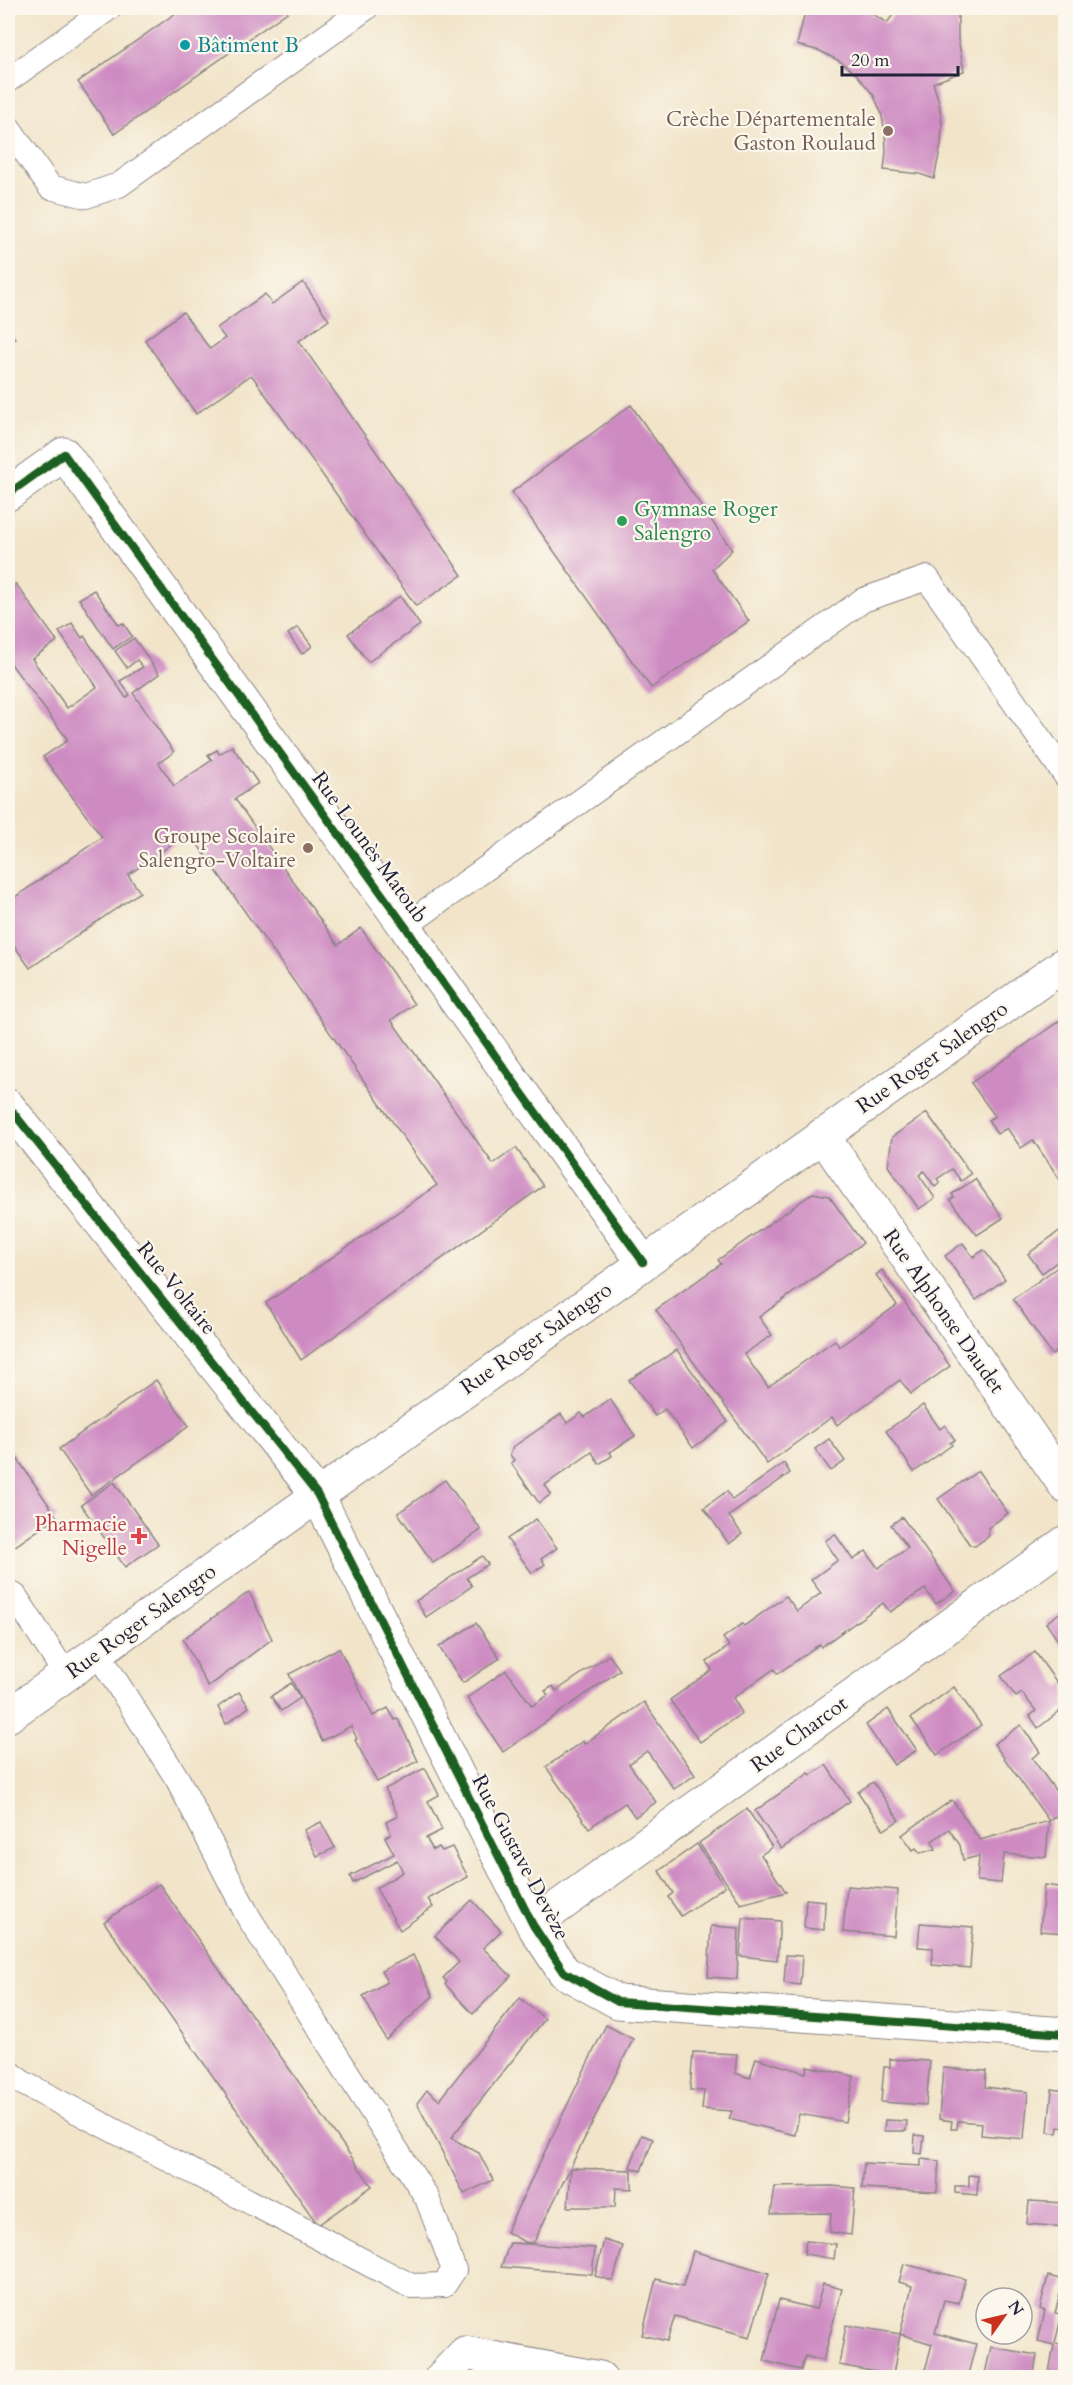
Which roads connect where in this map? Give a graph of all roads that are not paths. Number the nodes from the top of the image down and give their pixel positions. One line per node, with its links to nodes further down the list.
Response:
1 (109, 8): 3 (lane)
2 (366, 8): 4 (lane)
3 (8, 80)
4 (8, 127)
5 (8, 494): 7 (street, Rue Lounès Matoub)
6 (1065, 776): 7 (lane)
7 (405, 926): 11 (street, Rue Lounès Matoub)
8 (1065, 963): 10 (street, Rue Roger Salengro)
9 (8, 1106): 13 (street, Rue Voltaire)
10 (822, 1135): 11 (street, Rue Roger Salengro); 12 (street, Rue Alphonse Daudet)
11 (643, 1262): 13 (street, Rue Roger Salengro)
12 (1065, 1487)
13 (317, 1494): 16 (street, Rue Roger Salengro); 19 (street, Rue Gustave Devèze)
14 (1065, 1542): 19 (street, Rue Charcot)
15 (8, 1592): 17 (lane)
16 (98, 1653): 17 (street, Rue Roger Salengro); 21 (lane)
17 (66, 1675): 18 (street, Rue Roger Salengro)
18 (8, 1716)
19 (533, 1925): 20 (street, Rue Gustave Devèze)
20 (1065, 2034)
21 (8, 2071)
22 (441, 2378): 23 (street)
23 (600, 2378)

